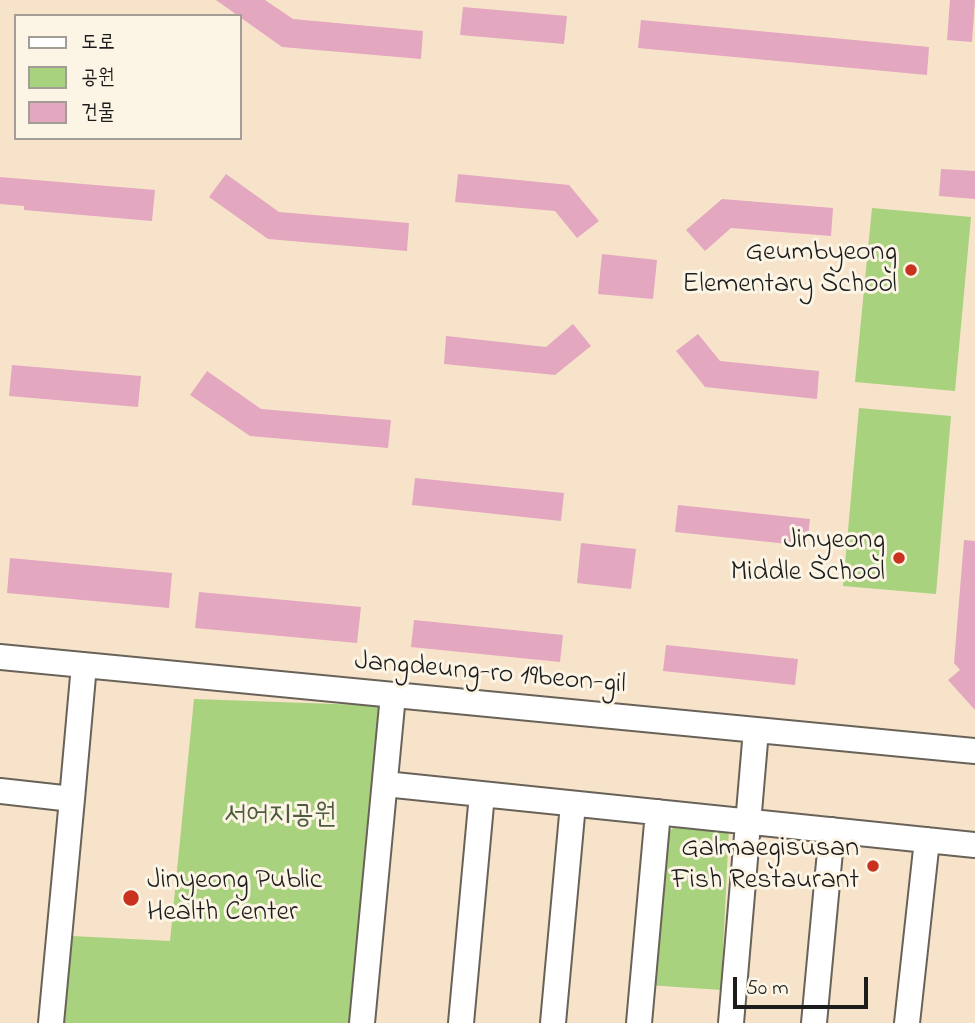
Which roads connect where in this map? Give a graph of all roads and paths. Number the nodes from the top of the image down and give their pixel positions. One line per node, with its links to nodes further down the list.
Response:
1 (0, 657): 2 (street, Jangdeung-ro 19beon-gil)
2 (84, 666): 3 (street, Jangdeung-ro 19beon-gil); 9 (street)
3 (393, 695): 4 (street, Jangdeung-ro 19beon-gil); 6 (street)
4 (756, 730): 5 (street, Jangdeung-ro 19beon-gil); 12 (street)
5 (975, 751)
6 (385, 784): 8 (street); 17 (street)
7 (0, 792): 9 (street)
8 (482, 794): 10 (street); 18 (street)
9 (72, 799): 16 (street)
10 (573, 804): 11 (street); 19 (street)
11 (658, 813): 12 (street); 20 (street)
12 (749, 822): 13 (street); 21 (street)
13 (832, 830): 14 (street); 22 (street)
14 (927, 840): 15 (street); 23 (street)
15 (975, 845)
16 (51, 1023)
17 (362, 1023)
18 (461, 1023)
19 (553, 1023)
20 (639, 1023)
21 (731, 1023)
22 (814, 1023)
23 (907, 1023)

